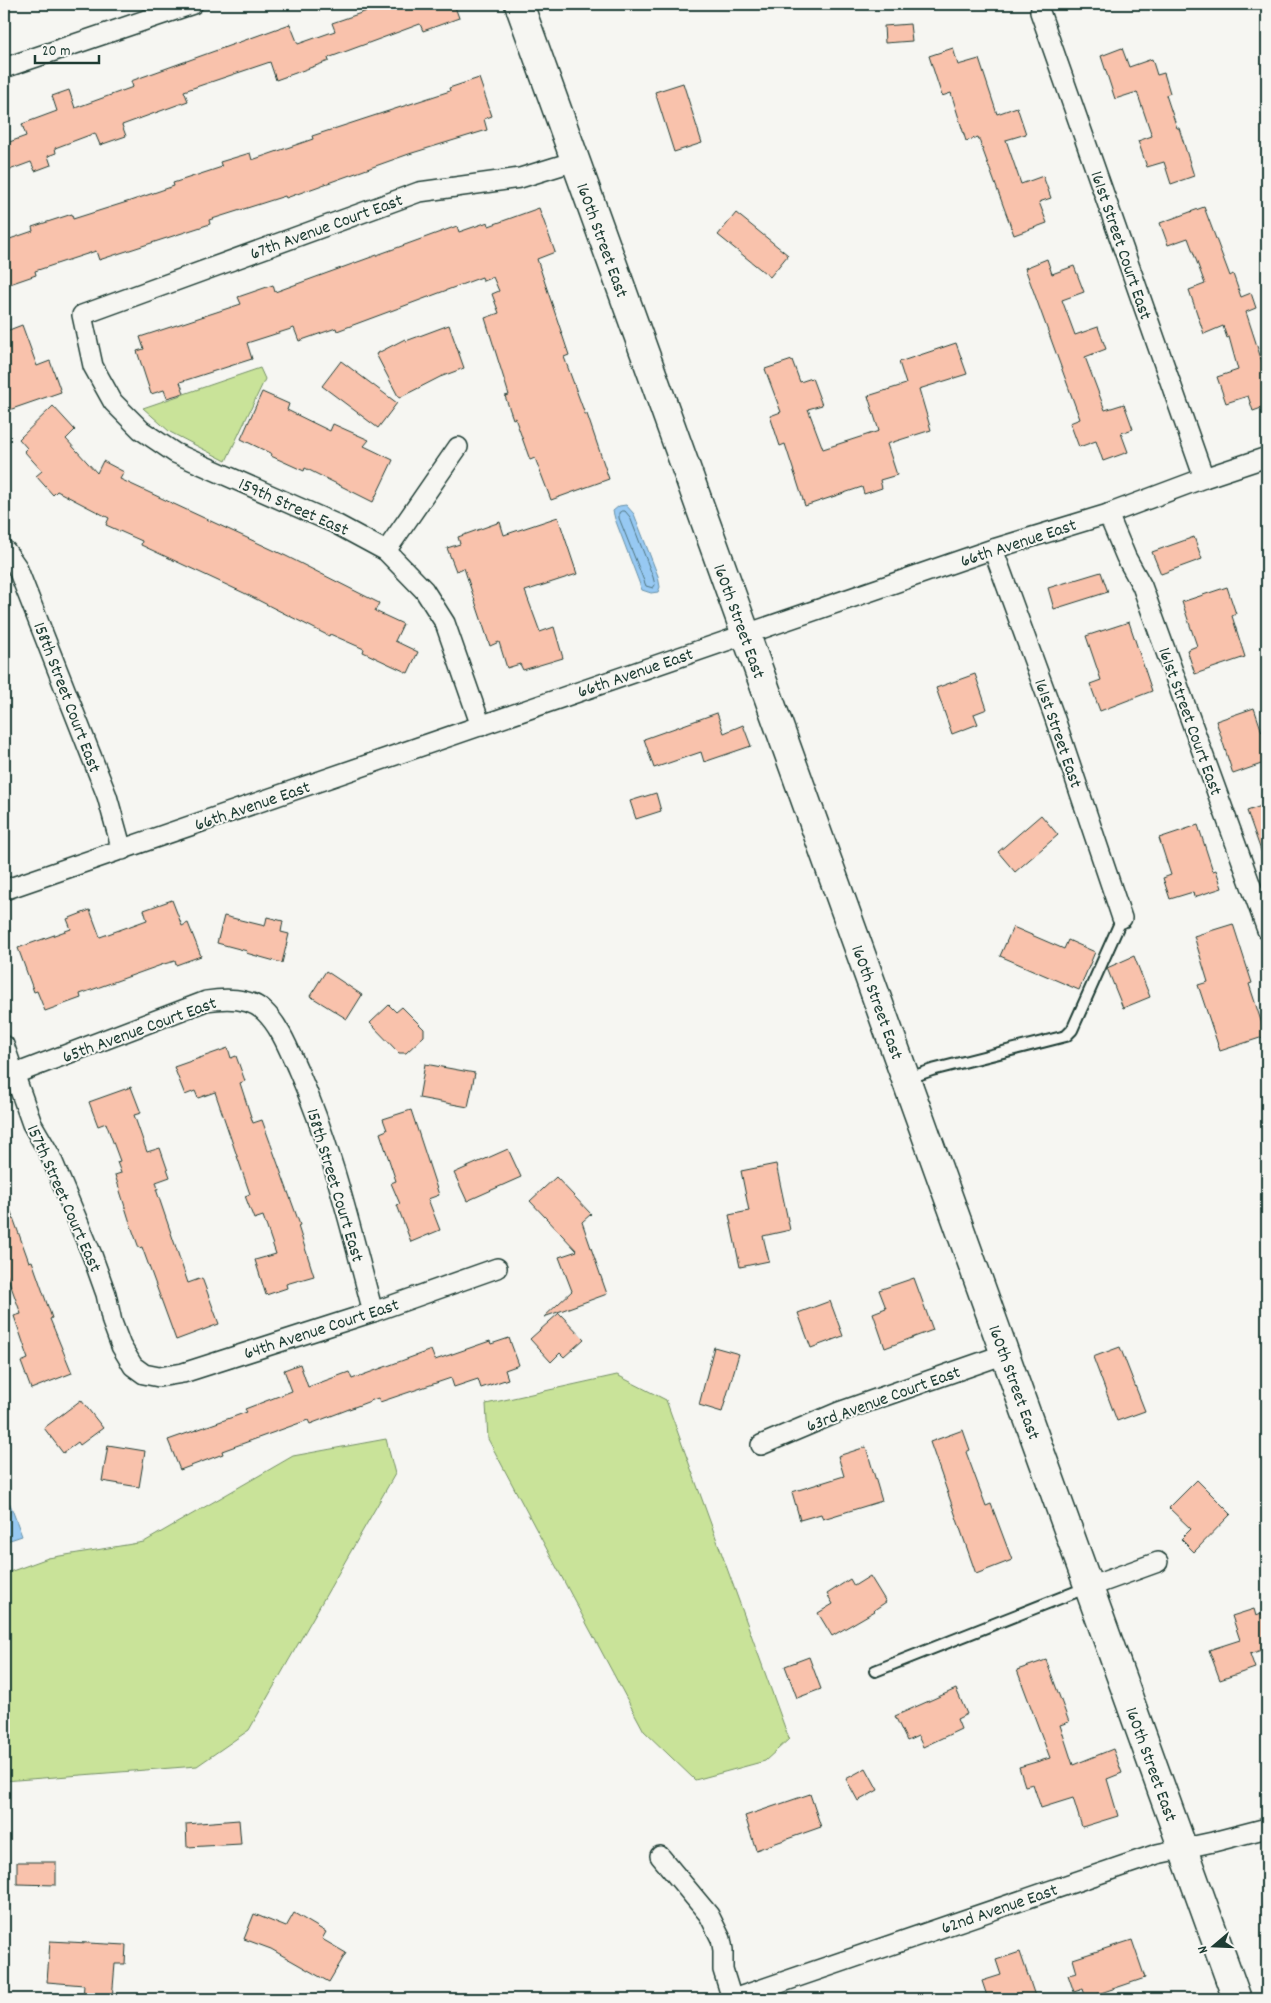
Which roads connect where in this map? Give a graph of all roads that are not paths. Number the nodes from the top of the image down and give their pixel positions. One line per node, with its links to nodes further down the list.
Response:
1 (193, 4): 4 (street)
2 (518, 4): 5 (main road, 160th Street East)
3 (1040, 12): 9 (street, 161st Street Court East)
4 (4, 68)
5 (575, 161): 6 (street, 67th Avenue Court East); 14 (main road, 160th Street East)
6 (82, 314): 13 (street, 159th Street East)
7 (458, 447): 13 (street)
8 (1267, 457): 9 (street, 66th Avenue East)
9 (1204, 478): 10 (street, 66th Avenue East)
10 (1108, 514): 11 (street, 66th Avenue East); 19 (street, 161st Street Court East)
11 (993, 549): 14 (street, 66th Avenue East); 18 (street, 161st Street East)
12 (4, 550): 16 (street, 158th Street Court East)
13 (386, 551): 15 (street, 159th Street East)
14 (745, 634): 15 (street, 66th Avenue East); 23 (main road, 160th Street East)
15 (481, 726): 16 (street, 66th Avenue East)
16 (122, 850): 17 (street, 66th Avenue East)
17 (4, 890)
18 (1122, 918): 23 (lane)
19 (1267, 930)
20 (263, 1010): 22 (street, 65th Avenue Court East); 25 (street, 158th Street Court East)
21 (4, 1045): 22 (street, 157th Street Court East)
22 (15, 1074): 27 (street, 157th Street Court East)
23 (906, 1079): 26 (main road, 160th Street East)
24 (497, 1268): 25 (street, 64th Avenue Court East)
25 (373, 1312): 27 (street, 64th Avenue Court East)
26 (1005, 1354): 28 (street, 63rd Avenue Court East); 30 (main road, 160th Street East)
27 (144, 1374)
28 (761, 1445)
29 (1158, 1562): 30 (street)
30 (1088, 1587): 31 (lane); 33 (main road, 160th Street East)
31 (875, 1671)
32 (1267, 1828): 33 (street, 62nd Avenue East)
33 (1182, 1848): 35 (street, 62nd Avenue East); 36 (main road, 160th Street East)
34 (660, 1856): 35 (street)
35 (733, 1999)
36 (1237, 1999)

